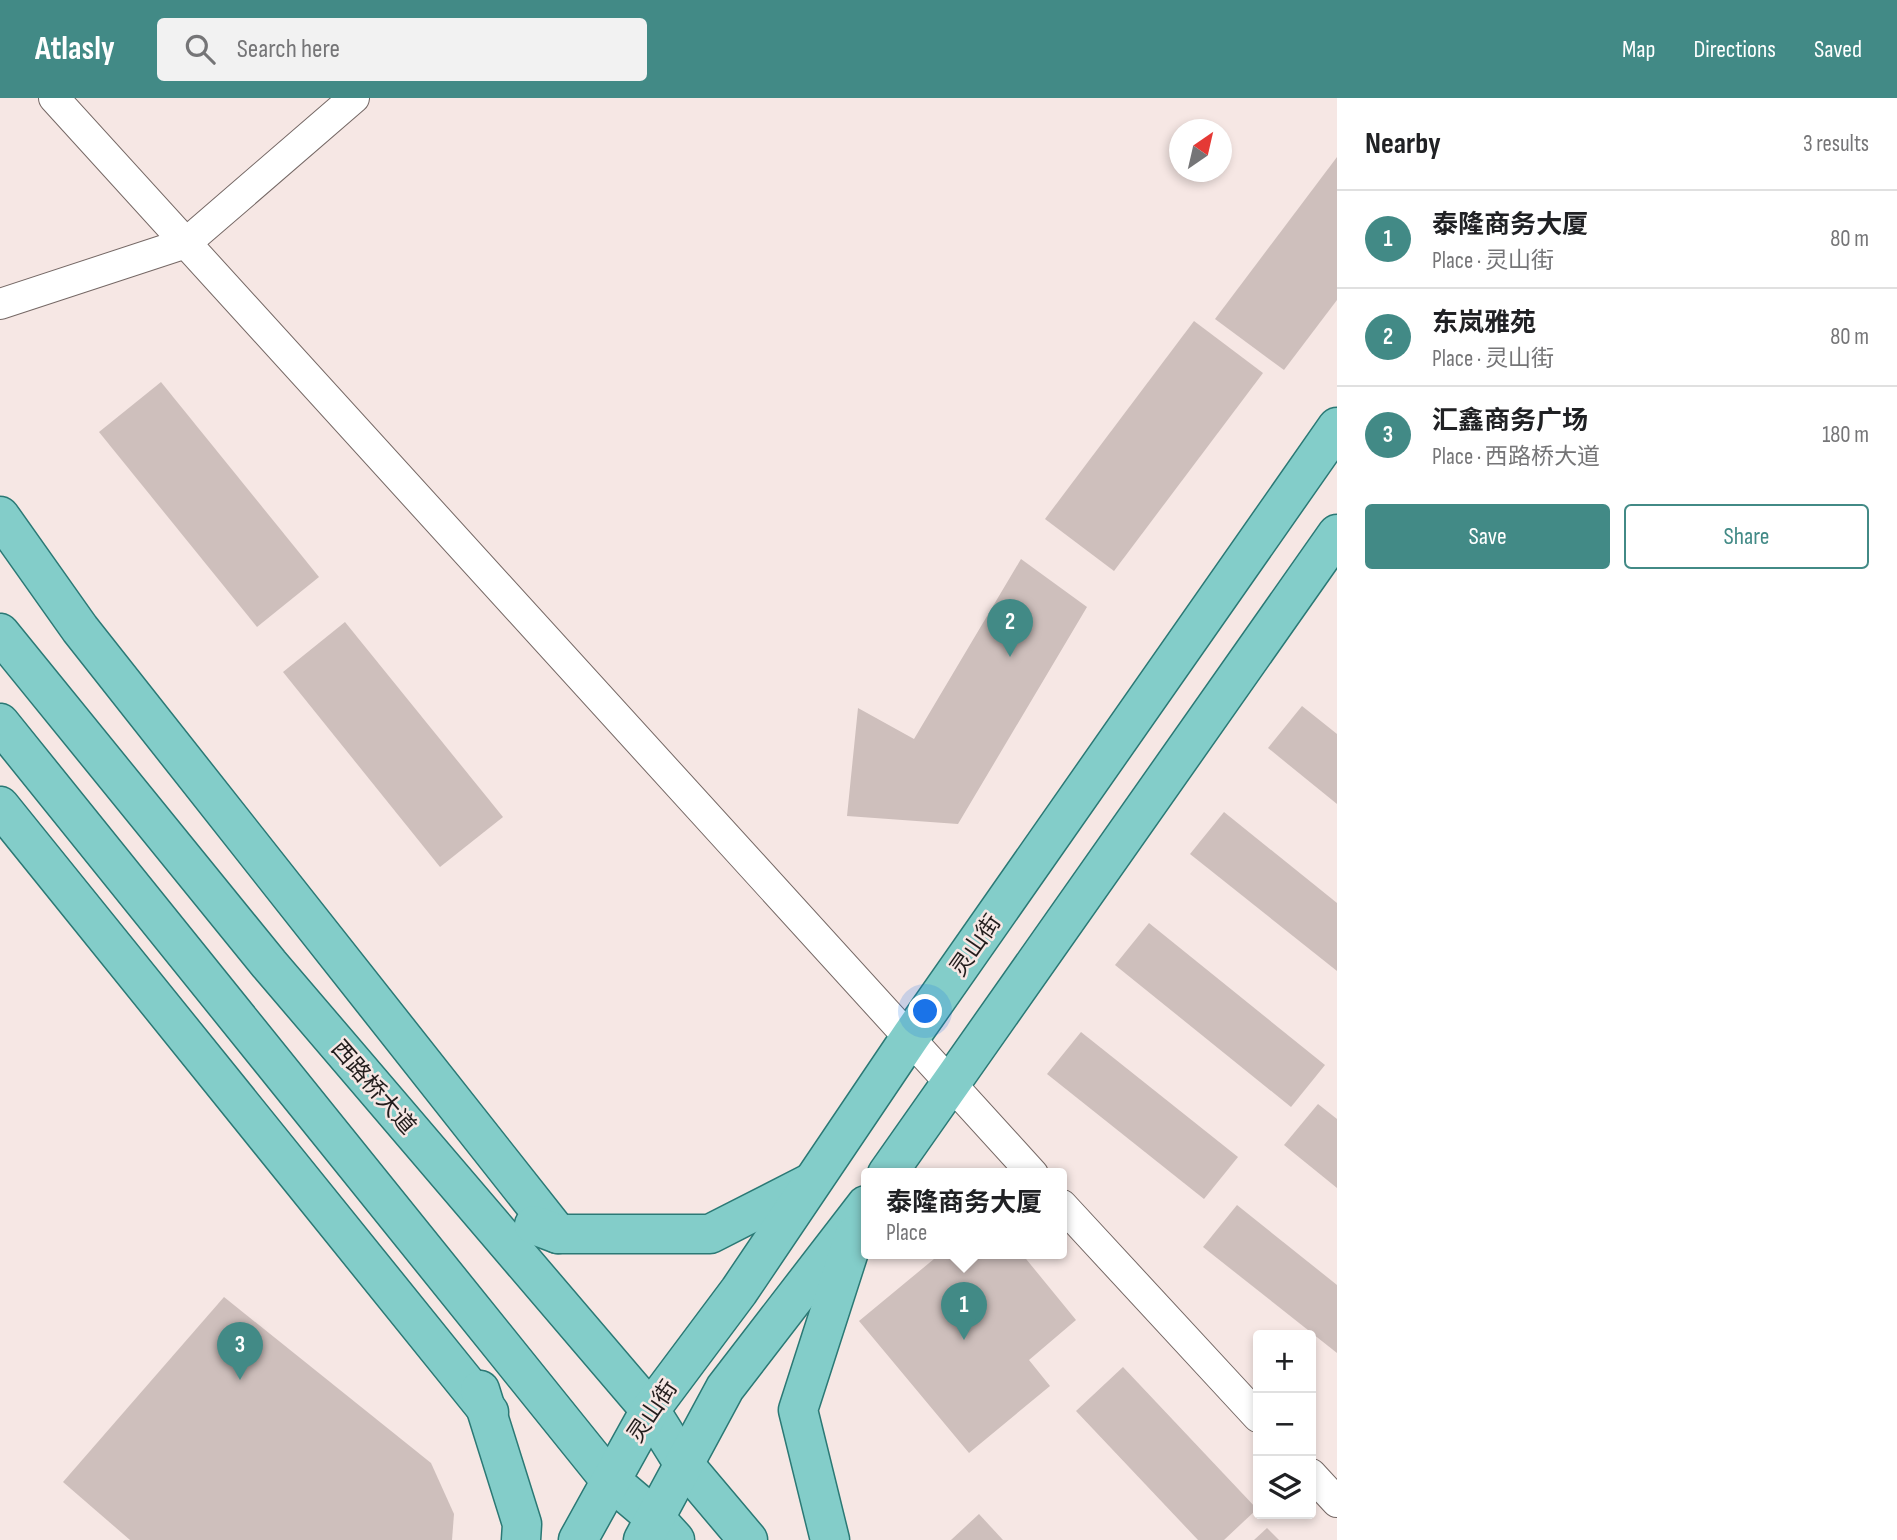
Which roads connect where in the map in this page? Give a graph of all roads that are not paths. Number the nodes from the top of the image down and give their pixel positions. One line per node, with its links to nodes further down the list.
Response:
1 (54, 98): 3 (lane)
2 (354, 98): 3 (lane)
3 (186, 243): 4 (lane); 11 (lane)
4 (0, 304)
5 (1337, 428): 11 (main road, 灵山街)
6 (0, 516): 20 (main road)
7 (1337, 534): 12 (main road)
8 (0, 633): 16 (main road, 西路桥大道)
9 (0, 723): 21 (main road)
10 (0, 806): 23 (main road)
11 (911, 1036): 12 (lane); 15 (main road, 灵山街)
12 (950, 1083): 13 (main road); 14 (lane)
13 (891, 1168)
14 (1028, 1168)
15 (815, 1180): 20 (main road); 22 (main road, 灵山街)
16 (475, 1204): 20 (main road); 22 (main road, 西路桥大道)
17 (1067, 1210): 24 (lane)
18 (861, 1211): 25 (main road)
19 (861, 1216): 33 (main road)
20 (558, 1234)
21 (423, 1252): 23 (main road); 26 (main road)
22 (650, 1410): 25 (main road, 西路桥大道); 26 (main road, 灵山街)
23 (489, 1412): 30 (main road)
24 (1253, 1412)
25 (683, 1464): 29 (main road); 32 (main road, 西路桥大道)
26 (609, 1479): 29 (main road); 31 (main road, 灵山街)
27 (1316, 1479): 28 (lane)
28 (1337, 1502)
29 (658, 1533)
30 (522, 1540)
31 (578, 1540)
32 (748, 1540)
33 (830, 1540)

